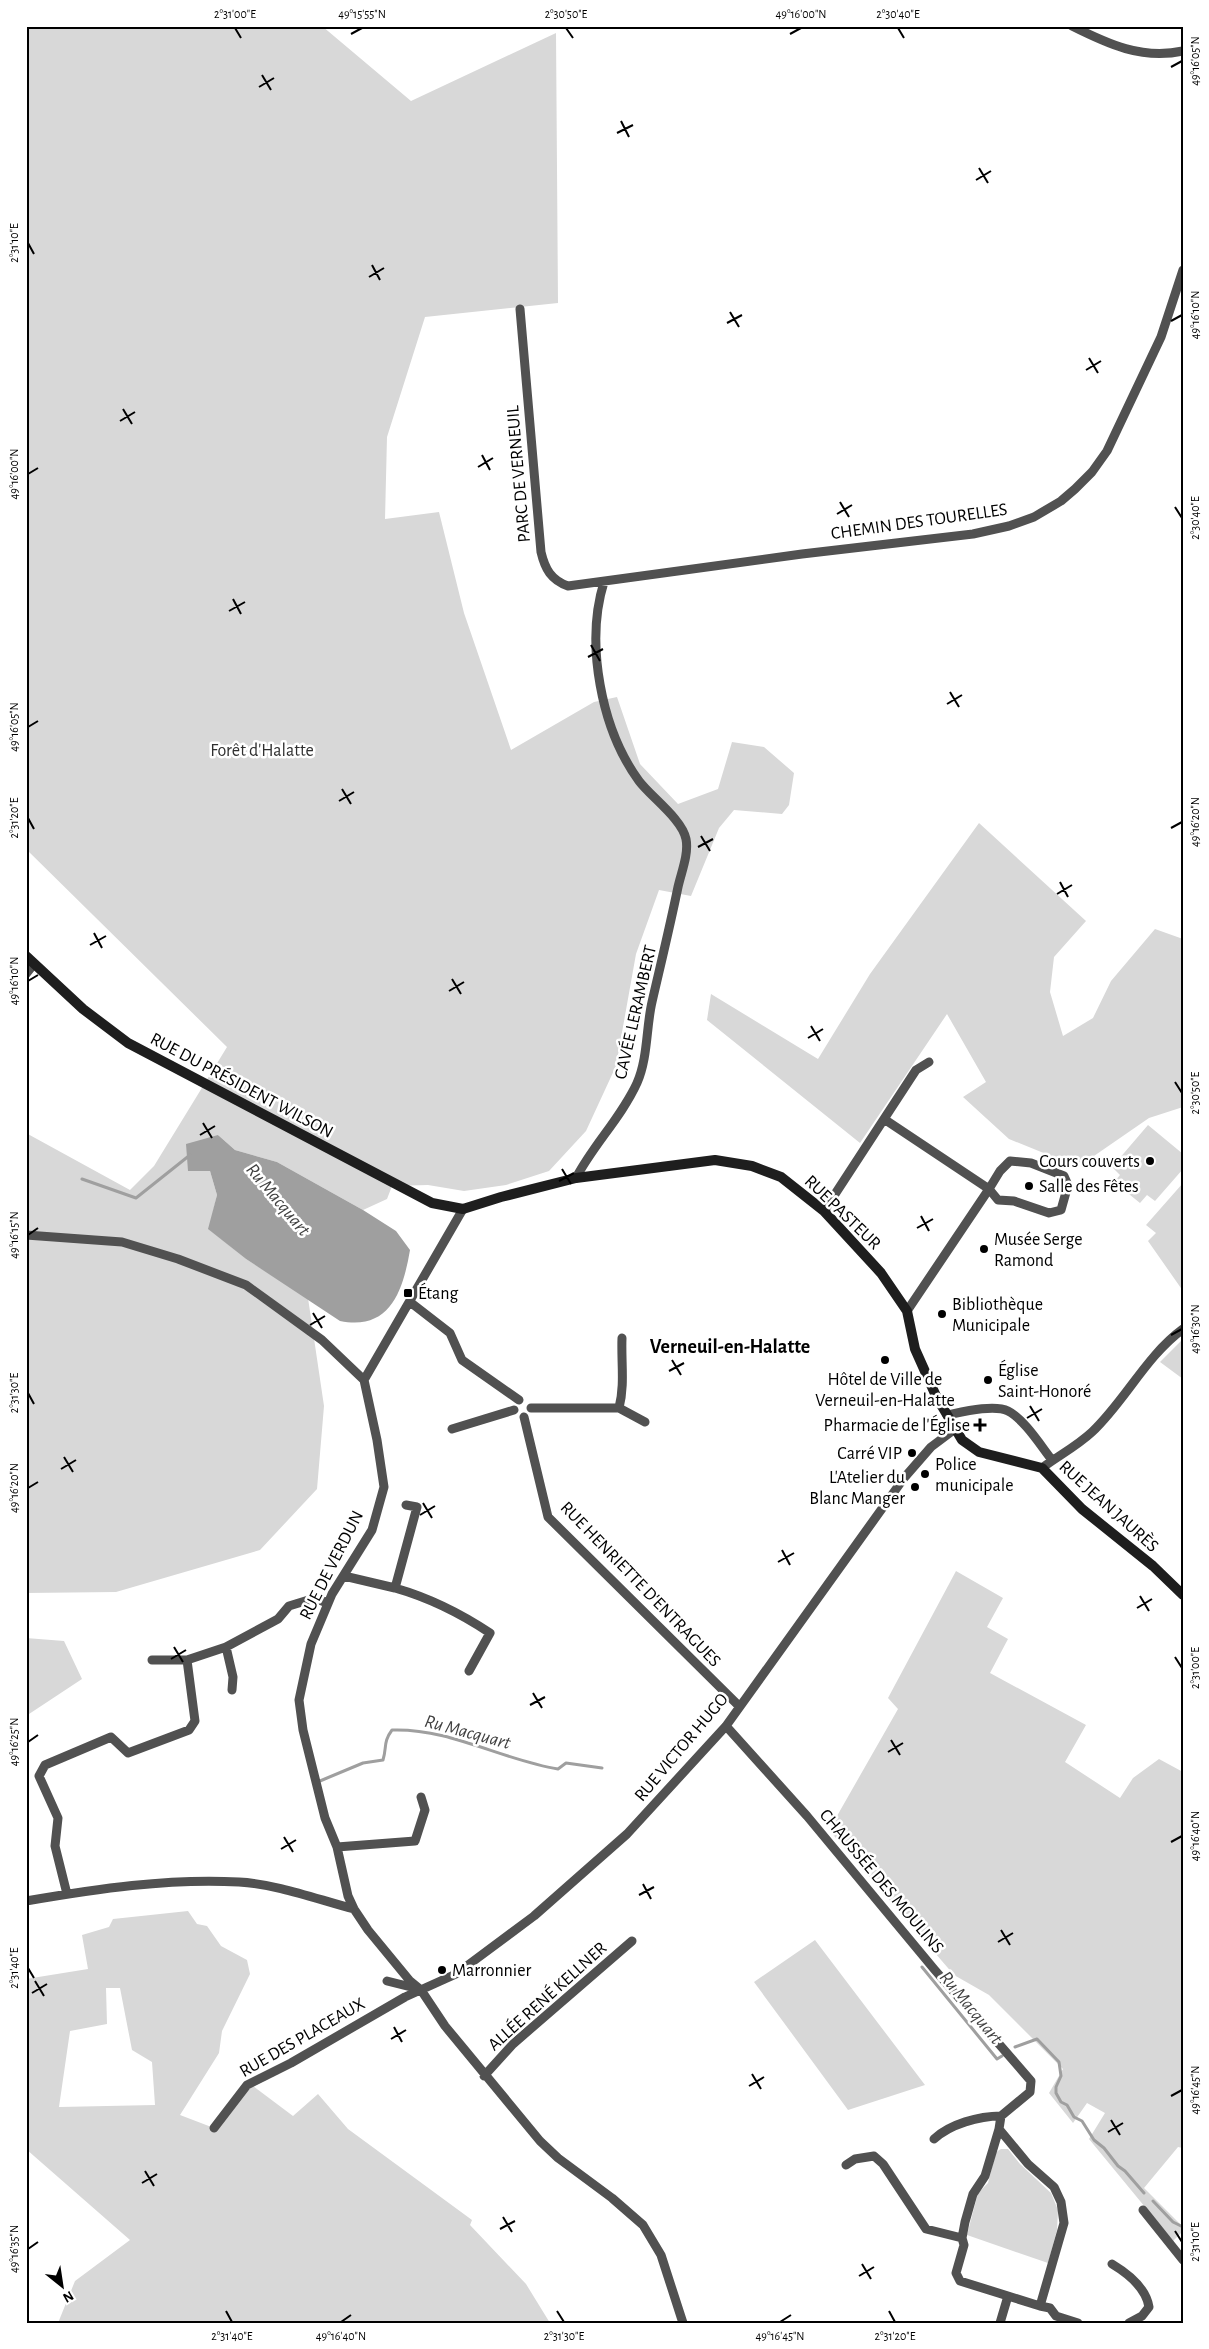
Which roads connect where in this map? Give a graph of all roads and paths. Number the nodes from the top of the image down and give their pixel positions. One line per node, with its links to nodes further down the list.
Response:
1 (1072, 26): 2 (street)
2 (1183, 50)
3 (1183, 270): 5 (street, CHEMIN DES TOURELLES)
4 (520, 310): 5 (street, PARC DE VERNEUIL)
5 (604, 582): 10 (street, CAVÉE LERAMBERT)
6 (30, 960): 7 (street); 12 (street, RUE DU PRÉSIDENT WILSON)
7 (26, 974)
8 (929, 1062): 9 (street)
9 (884, 1119): 11 (street); 13 (street)
10 (576, 1178): 12 (street, RUE PASTEUR); 13 (street, RUE PASTEUR)
11 (989, 1189): 11 (street); 16 (street)
12 (463, 1209): 15 (street)
13 (824, 1211): 16 (street, RUE PASTEUR)
14 (26, 1235): 19 (street)
15 (410, 1302): 19 (street); 20 (street)
16 (907, 1311): 24 (street, RUE PASTEUR)
17 (1183, 1329): 29 (street)
18 (622, 1338): 22 (street)
19 (364, 1380): 32 (street, RUE DE VERDUN)
20 (518, 1400): 21 (street); 23 (street)
21 (531, 1408): 22 (street); 25 (street)
22 (619, 1408): 26 (street)
23 (514, 1410): 25 (street); 27 (street)
24 (947, 1415): 28 (street, RUE PASTEUR); 29 (street)
25 (524, 1417): 41 (street, RUE HENRIETTE D'ENTRAGUES)
26 (645, 1422)
27 (452, 1429)
28 (955, 1429): 30 (street, RUE JEAN JAURÈS); 41 (street, RUE VICTOR HUGO)
29 (1052, 1460): 30 (street)
30 (1042, 1468): 34 (street, RUE JEAN JAURÈS)
31 (406, 1505): 33 (street)
32 (344, 1576): 33 (street); 35 (street, RUE DE VERDUN)
33 (396, 1588): 39 (street)
34 (1183, 1596)
35 (328, 1603): 36 (street); 44 (street, RUE DE VERDUN)
36 (226, 1647): 38 (street); 40 (street)
37 (152, 1660): 38 (street)
38 (187, 1660): 45 (street)
39 (469, 1672)
40 (232, 1690)
41 (739, 1706): 42 (street, RUE VICTOR HUGO)
42 (726, 1726): 50 (street, RUE VICTOR HUGO); 52 (street, CHAUSSÉE DES MOULINS)
43 (421, 1797): 44 (street)
44 (337, 1847): 47 (street, RUE DE VERDUN)
45 (67, 1894): 46 (street); 47 (street)
46 (26, 1901)
47 (354, 1909): 50 (street, RUE DE VERDUN)
48 (632, 1941): 51 (street, ALLÉE RENÉ KELLNER)
49 (387, 1981): 50 (street)
50 (421, 1990): 51 (street, RUE DE VERDUN); 53 (street, RUE DES PLACEAUX)
51 (484, 2076): 64 (street, RUE DE VERDUN)
52 (1001, 2116): 54 (street); 55 (street)
53 (214, 2128)
54 (999, 2128): 58 (street); 62 (street)
55 (934, 2139)
56 (846, 2165): 58 (street)
57 (1142, 2210): 59 (street)
58 (962, 2238): 61 (street)
59 (1183, 2260)
60 (1112, 2264): 67 (street)
61 (1008, 2296): 62 (street); 65 (street)
62 (1040, 2306): 63 (street)
63 (1055, 2319): 66 (street)
64 (684, 2323)
65 (1000, 2323)
66 (1078, 2323)
67 (1129, 2323)

